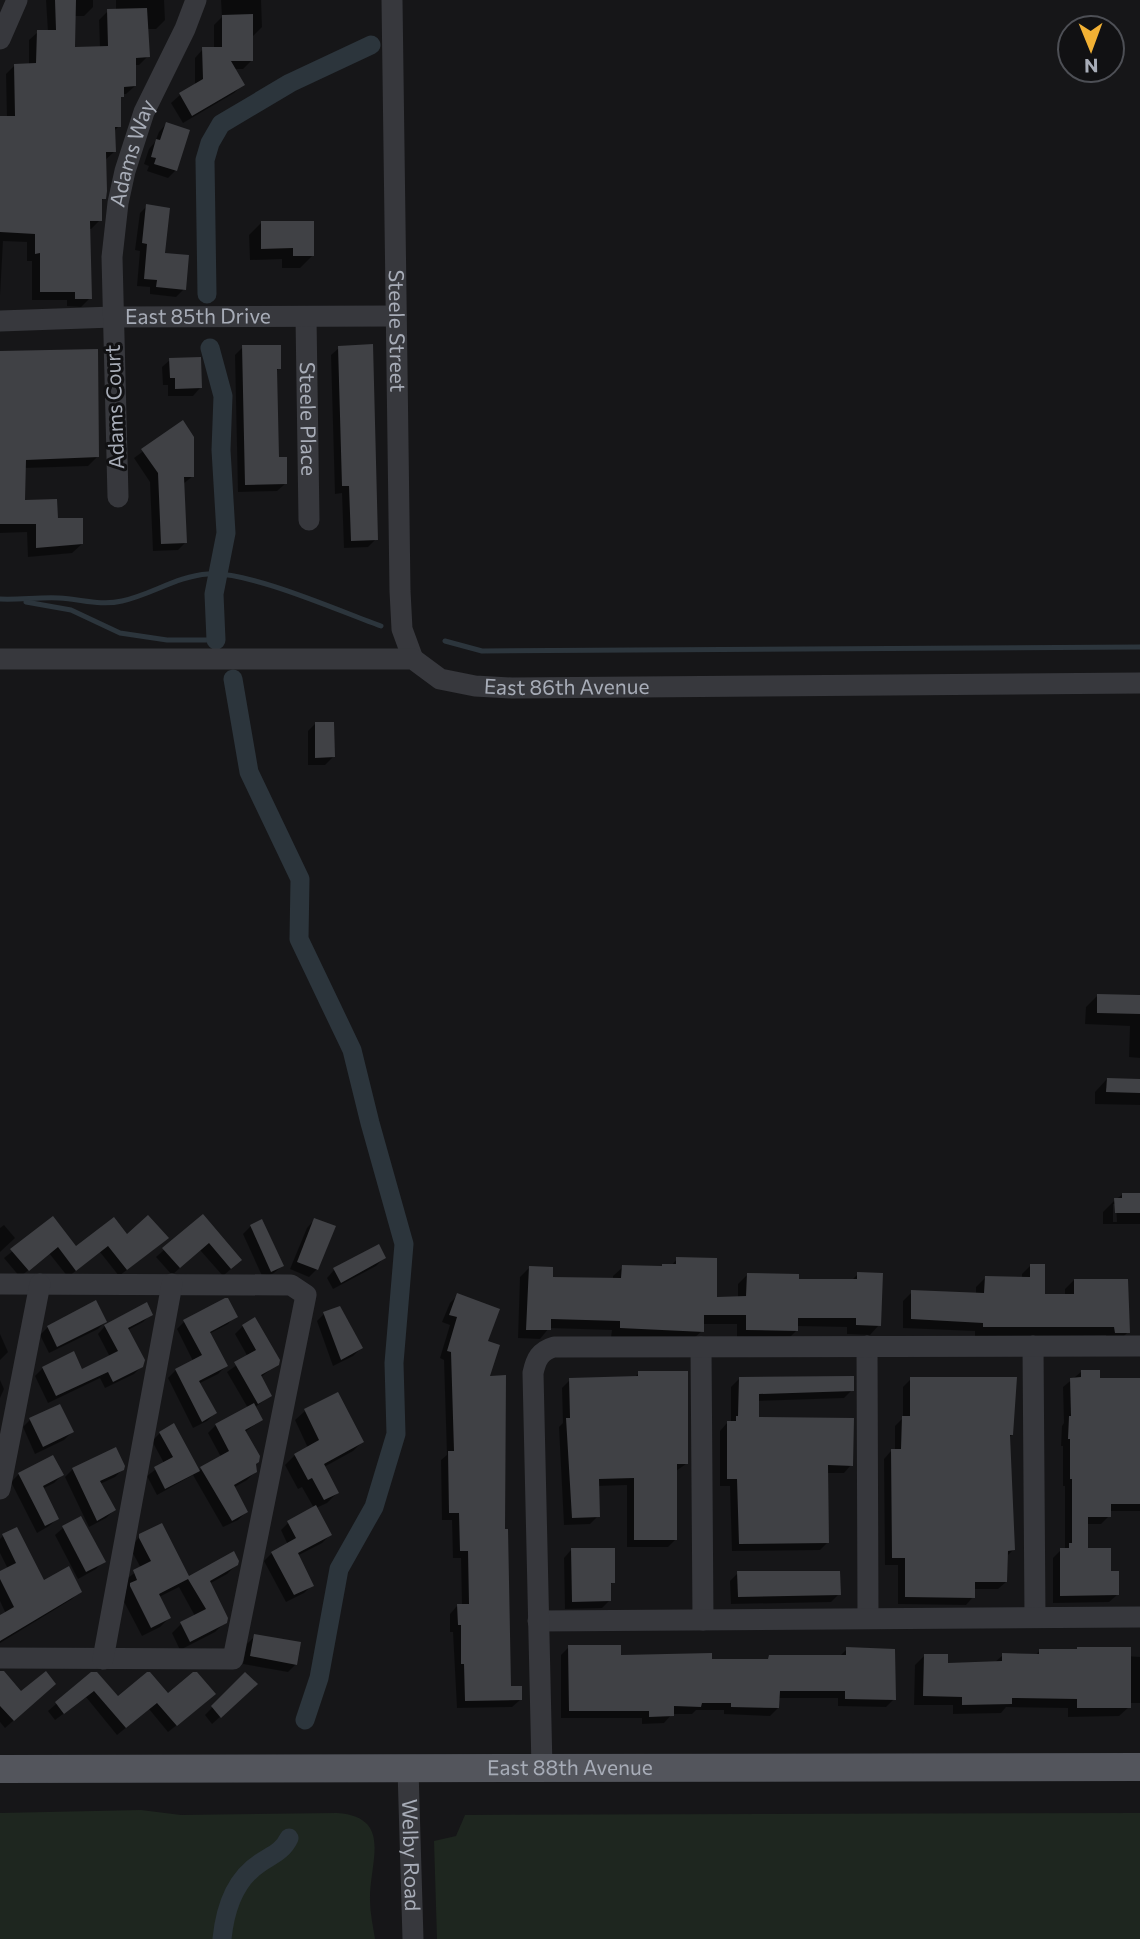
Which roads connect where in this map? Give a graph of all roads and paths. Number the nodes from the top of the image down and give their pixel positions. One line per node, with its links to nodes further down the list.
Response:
1 (17, 0): 4 (street)
2 (196, 0): 6 (street, Adams Way)
3 (392, 0): 5 (street, Steele Street)
4 (0, 39)
5 (396, 316): 7 (street, East 85th Drive); 12 (street, Steele Street)
6 (113, 317): 7 (street, East 85th Drive); 8 (street, East 85th Drive); 9 (street, Adams Court)
7 (306, 317): 10 (street, Steele Place)
8 (0, 321)
9 (118, 497)
10 (309, 520)
11 (0, 659): 12 (street)
12 (413, 659): 13 (street, East 86th Avenue)
13 (1140, 683)
14 (0, 1284): 15 (street)
15 (40, 1284): 16 (street); 21 (street)
16 (172, 1284): 28 (street); 28 (street)
17 (867, 1346): 18 (street); 20 (street); 24 (street)
18 (1032, 1346): 19 (street); 22 (street)
19 (1140, 1346)
20 (701, 1347): 25 (street); 26 (street)
21 (0, 1489)
22 (1035, 1617): 23 (street); 24 (street)
23 (1140, 1617)
24 (868, 1618): 25 (street)
25 (703, 1620): 26 (street)
26 (538, 1621): 30 (street)
27 (0, 1658): 28 (street)
28 (103, 1659)
29 (1140, 1767): 30 (main road, East 88th Avenue)
30 (542, 1768): 32 (main road, East 88th Avenue)
31 (0, 1769): 32 (main road, East 88th Avenue)
32 (408, 1769): 33 (street, Welby Road)
33 (412, 1939)

